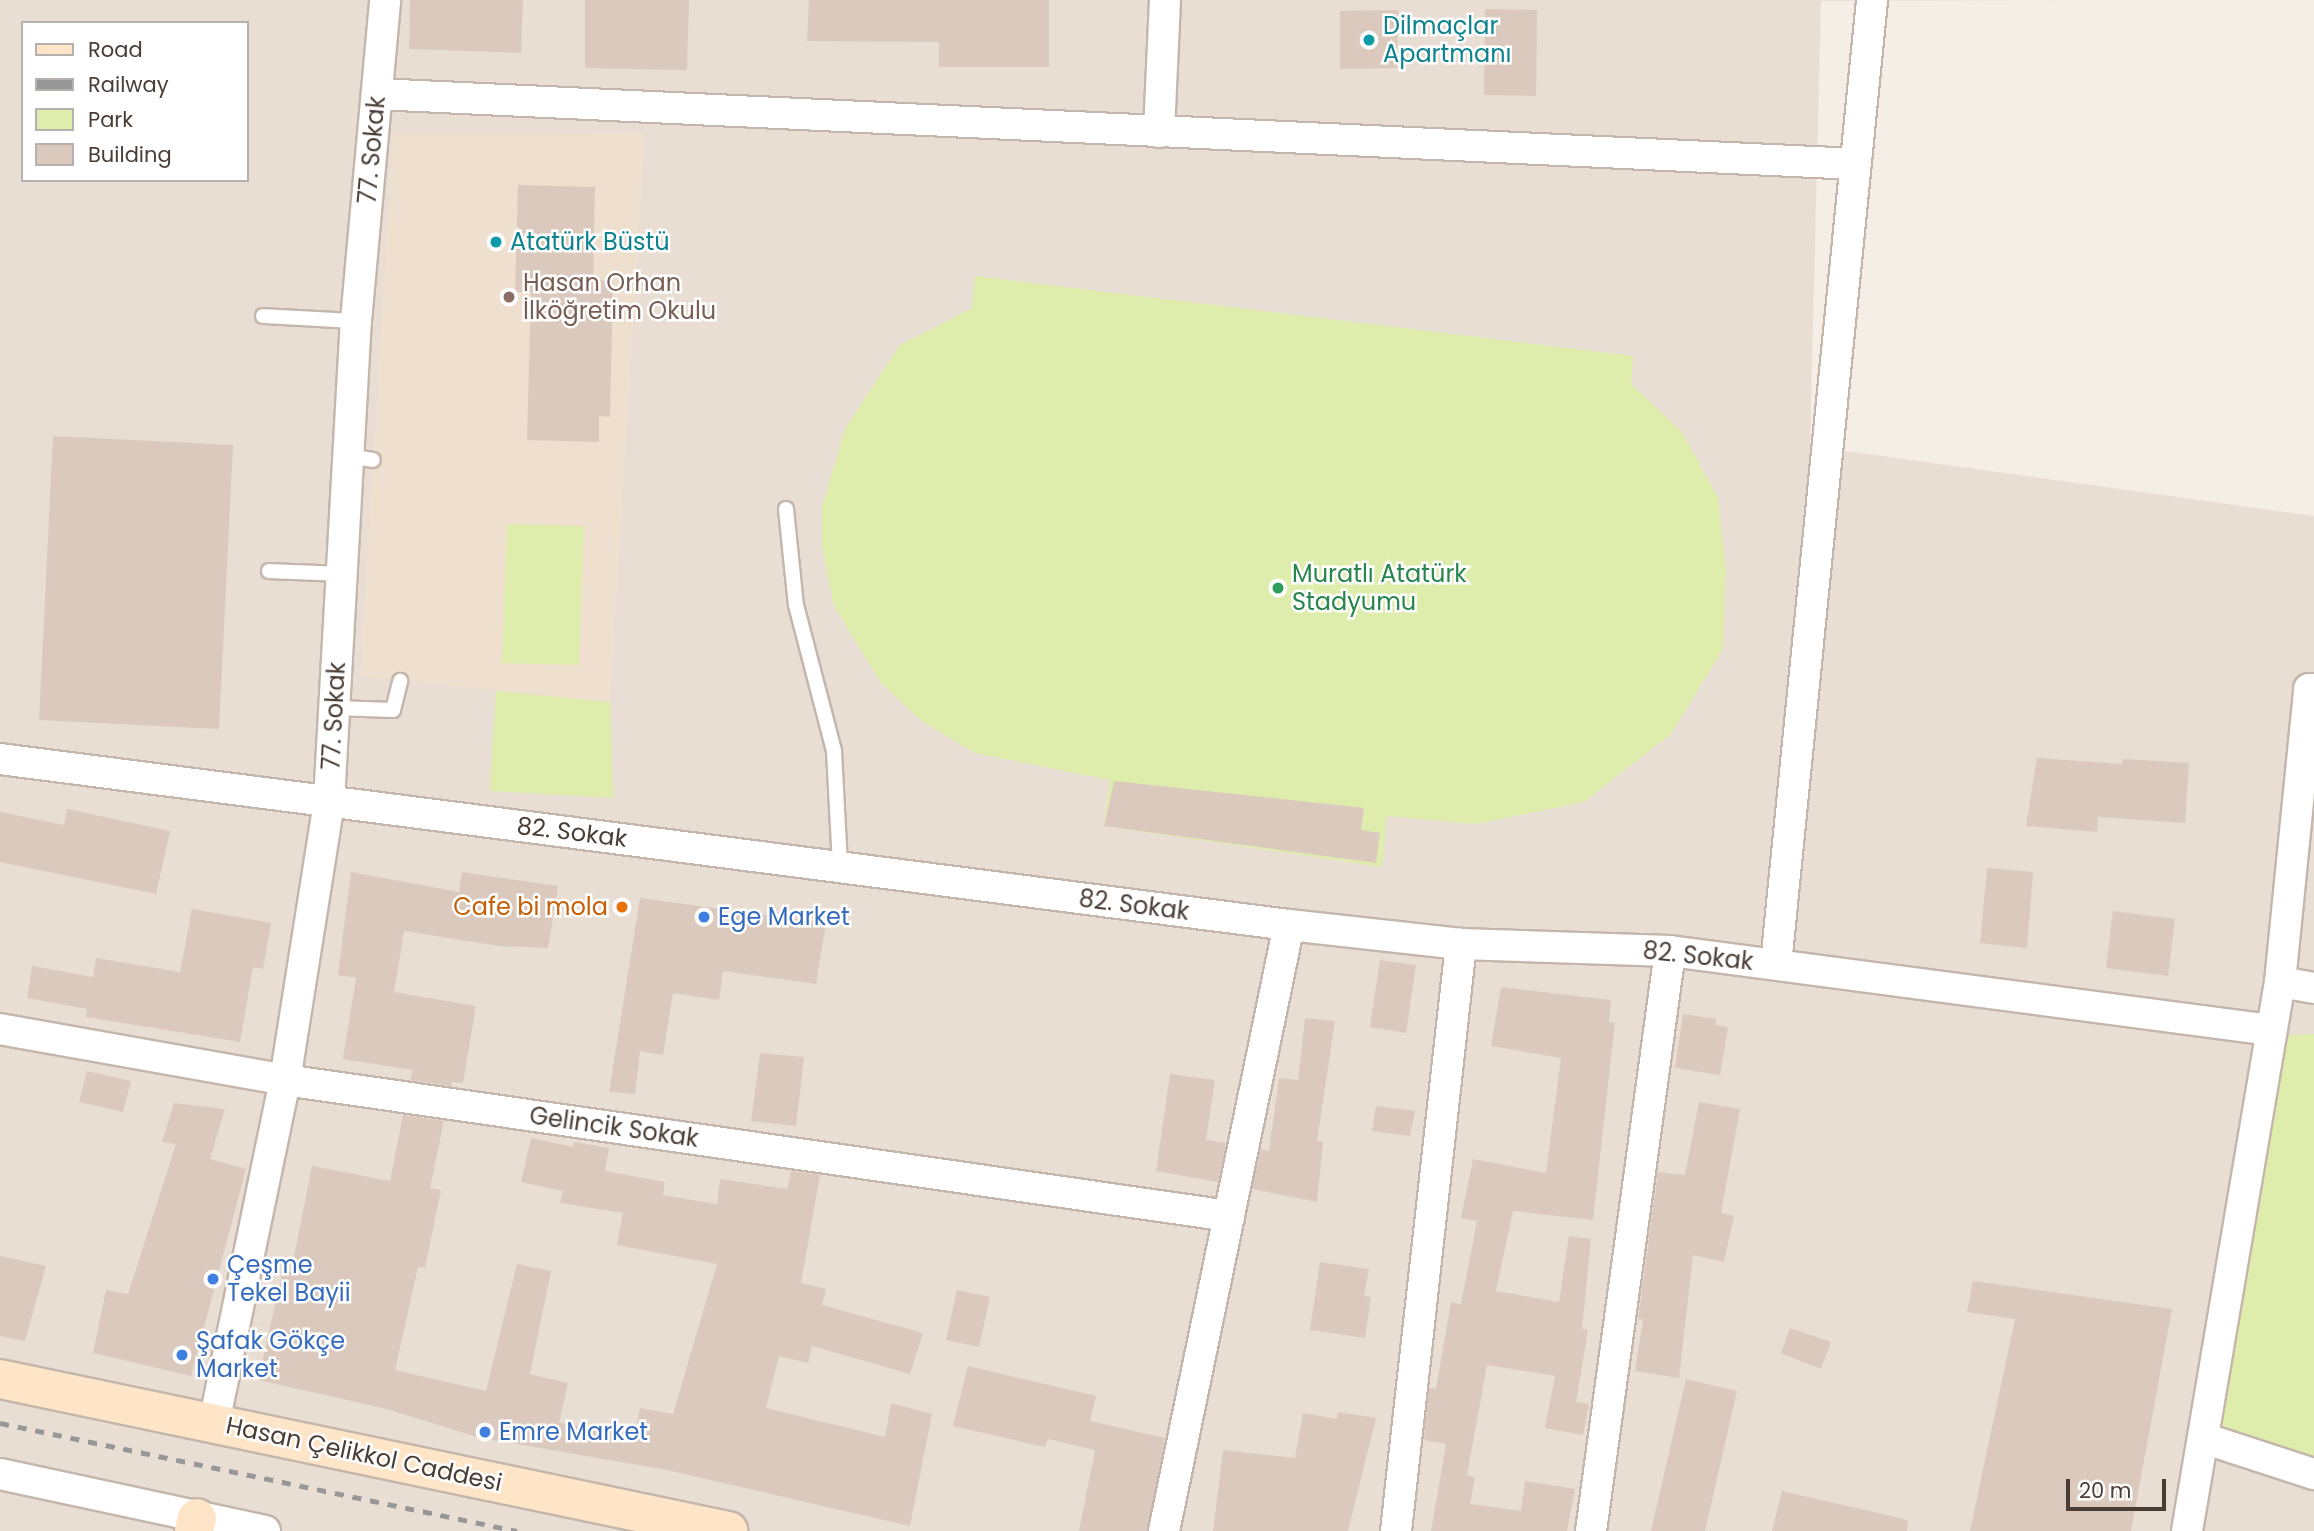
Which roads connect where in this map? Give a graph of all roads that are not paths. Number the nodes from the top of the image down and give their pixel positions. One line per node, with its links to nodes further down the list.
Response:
1 (385, 0): 4 (street, 77. Sokak)
2 (1165, 0): 5 (street)
3 (1872, 0): 6 (street)
4 (377, 94): 5 (street); 8 (street, 77. Sokak)
5 (1159, 132): 6 (street)
6 (1856, 164): 21 (street)
7 (263, 316): 8 (lane)
8 (356, 321): 11 (street, 77. Sokak)
9 (786, 509): 17 (lane)
10 (269, 571): 11 (lane)
11 (342, 574): 14 (street, 77. Sokak)
12 (400, 681): 14 (lane)
13 (2314, 689): 22 (street)
14 (334, 708): 16 (street, 77. Sokak)
15 (0, 759): 16 (street, 82. Sokak)
16 (329, 801): 17 (street, 82. Sokak); 26 (street, 77. Sokak)
17 (840, 867): 18 (street, 82. Sokak)
18 (1289, 925): 19 (street, 82. Sokak); 27 (street)
19 (1461, 944): 20 (street, 82. Sokak); 37 (street)
20 (1670, 951): 21 (street, 82. Sokak); 38 (street)
21 (1776, 964): 25 (street, 82. Sokak)
22 (2280, 982): 23 (street); 25 (street)
23 (2314, 988)
24 (0, 1029): 26 (street, Gelincik Sokak)
25 (2270, 1030): 30 (street)
26 (285, 1080): 27 (street, Gelincik Sokak); 29 (street, 77. Sokak)
27 (1229, 1216): 36 (street)
28 (0, 1379): 29 (main road, Hasan Çelikkol Caddesi)
29 (214, 1423): 35 (main road, Hasan Çelikkol Caddesi)
30 (2203, 1438): 32 (street); 39 (street)
31 (0, 1474): 33 (street)
32 (2314, 1474)
33 (196, 1525): 34 (street)
34 (265, 1531)
35 (728, 1531)
36 (1164, 1531)
37 (1396, 1531)
38 (1591, 1531)
39 (2186, 1531)

